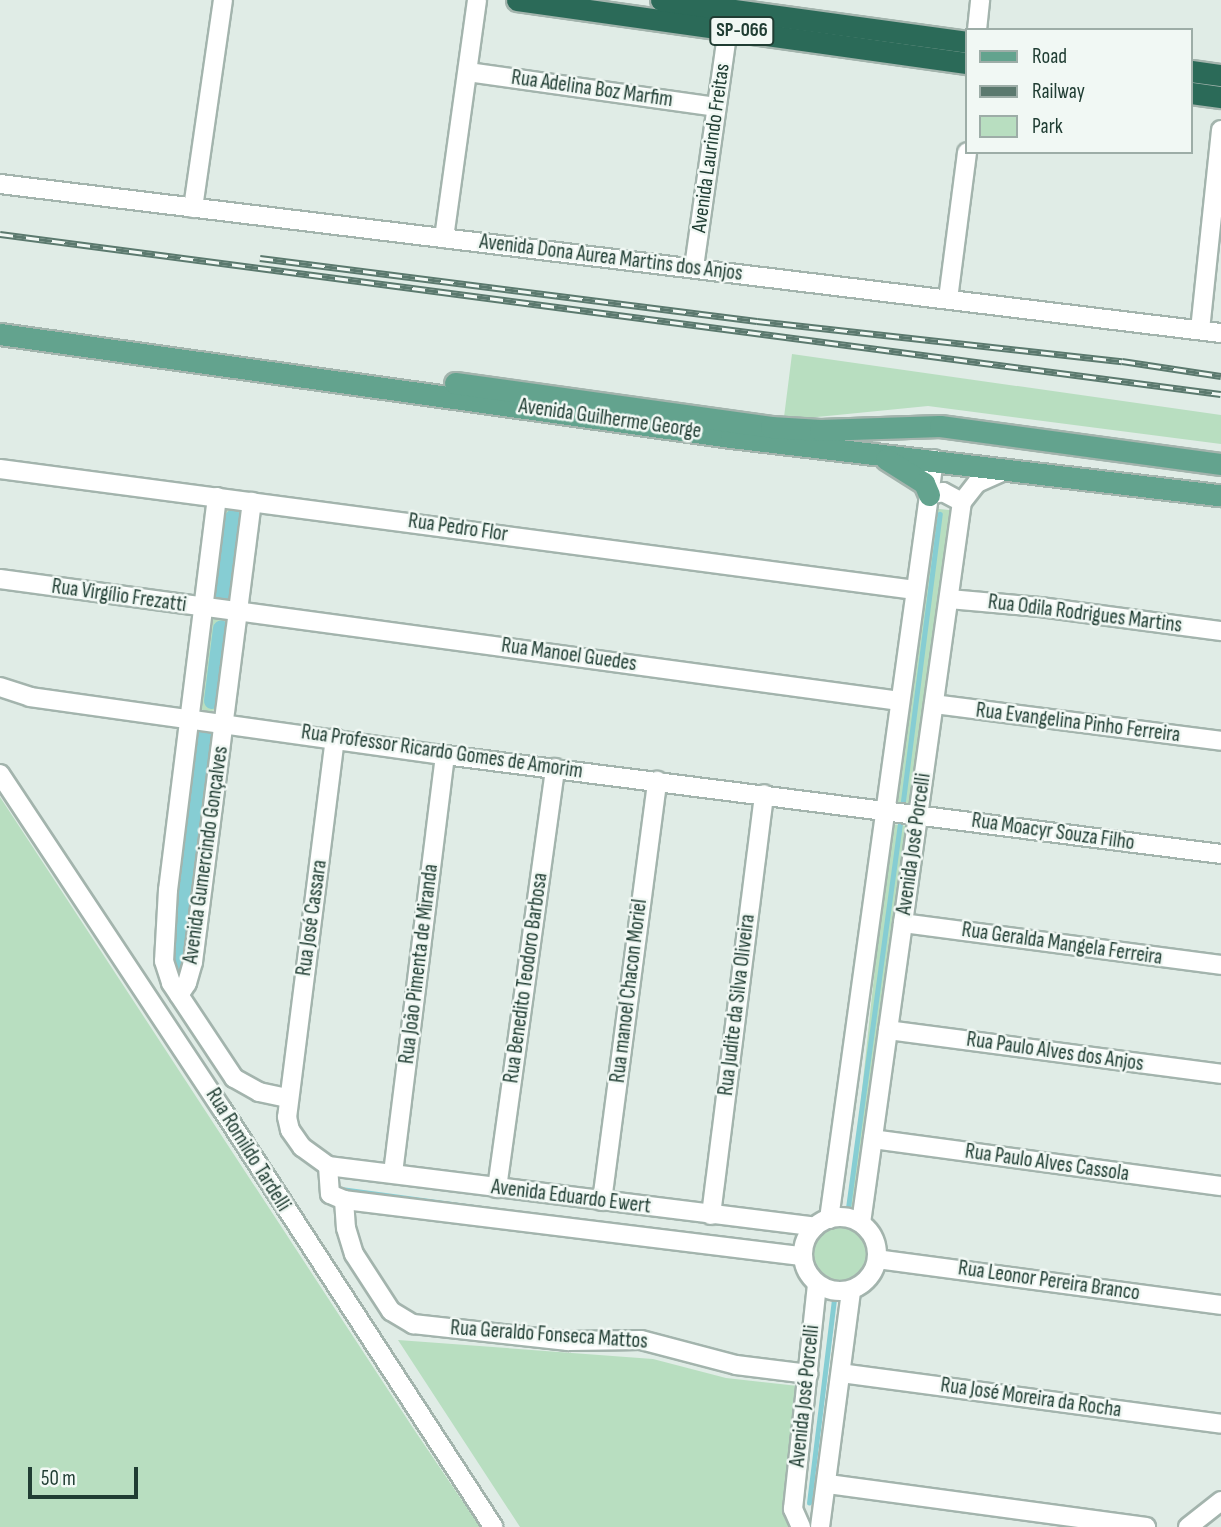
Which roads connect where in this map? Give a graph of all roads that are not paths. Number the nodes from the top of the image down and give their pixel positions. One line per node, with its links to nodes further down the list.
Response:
1 (223, 0): 19 (street)
2 (477, 0): 11 (street)
3 (517, 0): 6 (highway, SP-066)
4 (661, 0): 6 (highway, SP-066)
5 (981, 0): 7 (street)
6 (727, 12): 8 (highway, SP-066); 9 (highway, SP-066); 15 (street, Avenida Laurindo Freitas)
7 (977, 28)
8 (965, 41)
9 (965, 63)
10 (1193, 71): 12 (highway)
11 (468, 72): 15 (street, Rua Adelina Boz Marfim); 20 (street)
12 (1221, 75)
13 (1193, 93): 14 (highway)
14 (1221, 97)
15 (716, 107): 21 (street, Avenida Laurindo Freitas)
16 (1221, 130): 24 (street)
17 (967, 154): 22 (street)
18 (0, 184): 19 (street, Avenida Dona Aurea Martins dos Anjos)
19 (193, 208): 20 (street, Avenida Dona Aurea Martins dos Anjos)
20 (444, 238): 21 (street, Avenida Dona Aurea Martins dos Anjos)
21 (694, 267): 22 (street, Avenida Dona Aurea Martins dos Anjos)
22 (948, 299): 24 (street, Avenida Dona Aurea Martins dos Anjos)
23 (0, 322): 27 (main road, Avenida Guilherme George)
24 (1200, 330): 25 (street, Avenida Dona Aurea Martins dos Anjos)
25 (1221, 333)
26 (0, 334): 28 (main road, Avenida Guilherme George)
27 (1012, 436): 29 (main road); 30 (main road, Avenida Guilherme George)
28 (871, 453): 29 (main road, Avenida Guilherme George); 33 (main road)
29 (934, 459): 32 (main road, Avenida Guilherme George); 33 (street, Avenida José Porcelli)
30 (1221, 464)
31 (0, 468): 35 (street, Rua Pedro Flor)
32 (1008, 469): 34 (main road, Avenida Guilherme George); 37 (street)
33 (929, 495): 37 (street); 39 (street, Avenida José Porcelli)
34 (1221, 495)
35 (217, 497): 36 (street, Rua Pedro Flor); 41 (street, Avenida Gumercindo Gonçalves)
36 (252, 502): 39 (street, Rua Pedro Flor); 42 (street, Avenida Gumercindo Gonçalves)
37 (962, 502): 40 (street, Avenida José Porcelli)
38 (0, 579): 41 (street, Rua Virgílio Frezatti)
39 (915, 590): 45 (street, Avenida José Porcelli)
40 (949, 599): 43 (street, Rua Odila Rodrigues Martins); 46 (street, Avenida José Porcelli)
41 (205, 607): 42 (street, Rua Virgílio Frezatti); 47 (street, Avenida Gumercindo Gonçalves)
42 (238, 611): 45 (street, Rua Manoel Guedes); 48 (street, Avenida Gumercindo Gonçalves)
43 (1221, 631)
44 (0, 687): 47 (street, Rua Professor Ricardo Gomes de Amorim)
45 (900, 701): 56 (street, Avenida José Porcelli)
46 (934, 704): 50 (street, Rua Evangelina Pinho Ferreira); 57 (street, Avenida José Porcelli)
47 (189, 719): 48 (street, Rua Professor Ricardo Gomes de Amorim); 61 (street, Avenida Gumercindo Gonçalves)
48 (224, 723): 49 (street, Rua Professor Ricardo Gomes de Amorim); 61 (street, Avenida Gumercindo Gonçalves)
49 (335, 738): 51 (street, Rua Professor Ricardo Gomes de Amorim); 64 (street, Rua José Cassara)
50 (1221, 741)
51 (445, 755): 52 (street, Rua Professor Ricardo Gomes de Amorim); 67 (street, Rua João Pimenta de Miranda)
52 (555, 768): 54 (street, Rua Professor Ricardo Gomes de Amorim); 69 (street, Rua Benedito Teodoro Barbosa)
53 (0, 774): 87 (street, Rua Romildo Tardelli)
54 (657, 781): 55 (street, Rua Professor Ricardo Gomes de Amorim); 71 (street, Rua manoel Chacon Moriel)
55 (764, 794): 56 (street, Rua Professor Ricardo Gomes de Amorim); 72 (street, Rua Judite da Silva Oliveira)
56 (885, 810): 57 (street, Rua Moacyr Souza Filho); 73 (street, Avenida José Porcelli)
57 (919, 814): 58 (street, Rua Moacyr Souza Filho); 59 (street, Avenida José Porcelli)
58 (1221, 854)
59 (903, 923): 60 (street, Rua Geralda Mangela Ferreira); 62 (street, Avenida José Porcelli)
60 (1221, 965)
61 (179, 995): 64 (street)
62 (888, 1030): 63 (street, Rua Paulo Alves dos Anjos); 65 (street, Avenida José Porcelli)
63 (1221, 1074)
64 (288, 1098): 66 (street, Rua José Cassara)
65 (873, 1139): 68 (street, Rua Paulo Alves Cassola); 74 (street, Avenida José Porcelli)
66 (328, 1166): 67 (street, Avenida Eduardo Ewert); 70 (street)
67 (393, 1173): 69 (street, Avenida Eduardo Ewert)
68 (1221, 1186)
69 (497, 1188): 71 (street, Avenida Eduardo Ewert)
70 (344, 1200): 75 (street, Avenida Eduardo Ewert); 81 (street, Rua Geraldo Fonseca Mattos)
71 (601, 1201): 72 (street, Avenida Eduardo Ewert)
72 (711, 1215): 73 (street, Avenida Eduardo Ewert)
73 (822, 1223): 74 (street); 75 (street)
74 (861, 1223): 76 (street)
75 (803, 1256): 77 (street)
76 (877, 1259): 78 (street); 79 (street, Rua Leonor Pereira Branco)
77 (817, 1284): 78 (street); 81 (street, Avenida José Porcelli)
78 (851, 1290): 80 (street, Avenida José Porcelli)
79 (1221, 1305)
80 (841, 1373): 82 (street, Rua José Moreira da Rocha); 83 (street, Avenida José Porcelli)
81 (807, 1374): 85 (street, Avenida José Porcelli)
82 (1221, 1424)
83 (828, 1484): 86 (street, Avenida José Porcelli); 89 (street)
84 (1221, 1501): 90 (street)
85 (793, 1509): 86 (street, Avenida José Porcelli); 88 (street)
86 (822, 1521)
87 (493, 1527)
88 (802, 1527)
89 (1146, 1527)
90 (1188, 1527)

